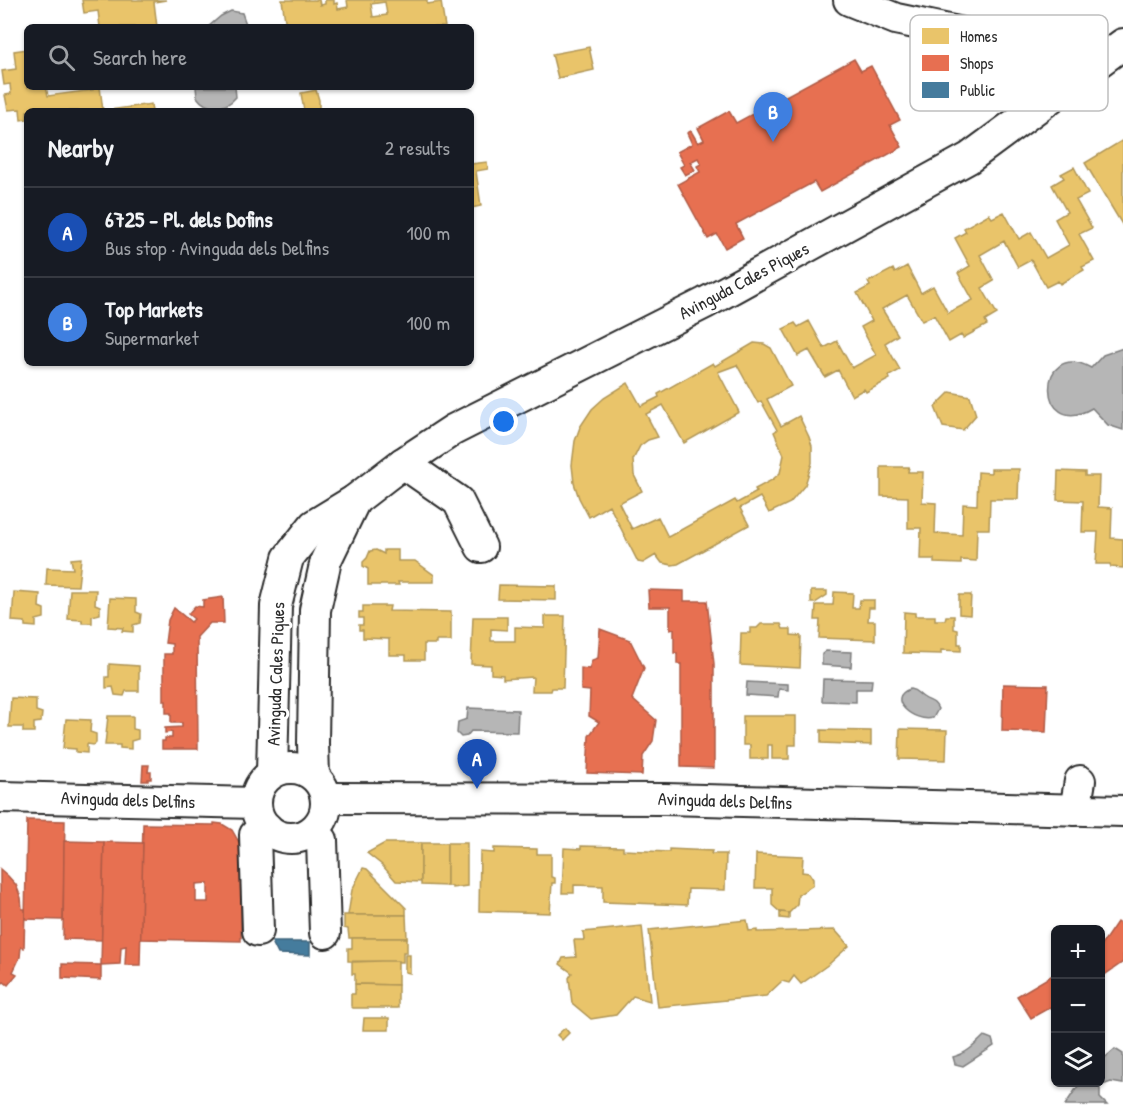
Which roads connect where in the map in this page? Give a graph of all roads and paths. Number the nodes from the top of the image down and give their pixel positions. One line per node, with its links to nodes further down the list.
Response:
1 (849, 0): 2 (street)
2 (910, 22)
3 (1123, 44): 4 (street, Avinguda Cales Piques)
4 (1108, 55)
5 (1031, 111): 6 (street, Avinguda Cales Piques)
6 (403, 463): 7 (street, Avinguda Cales Piques); 8 (street)
7 (355, 500): 9 (street, Avinguda Cales Piques); 10 (street, Avinguda Cales Piques)
8 (481, 547)
9 (272, 773): 10 (street); 13 (street)
10 (321, 787): 12 (street, Avinguda dels Delfins); 14 (street)
11 (0, 797): 13 (street, Avinguda dels Delfins)
12 (1123, 811)
13 (261, 816): 14 (street); 15 (street)
14 (313, 831): 16 (street)
15 (258, 931)
16 (325, 933)

